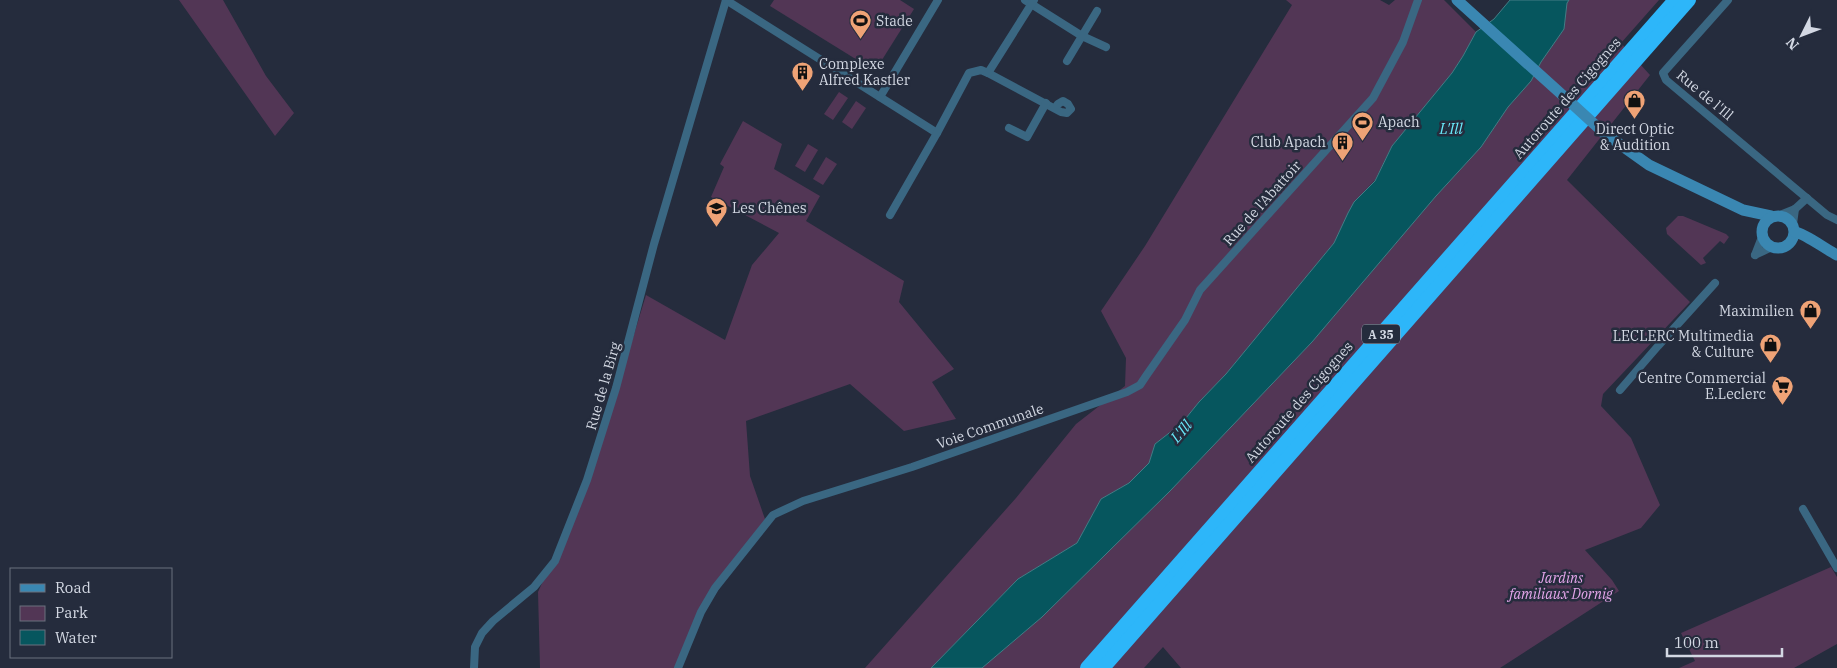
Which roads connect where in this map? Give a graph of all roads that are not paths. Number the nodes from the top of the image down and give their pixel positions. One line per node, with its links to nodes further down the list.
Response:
1 (726, 0): 14 (street); 36 (street, Rue de la Birg)
2 (938, 0): 14 (street)
3 (1418, 0): 32 (street, Rue de l'Abattoir)
4 (1675, 0): 38 (highway, Autoroute des Cigognes / A 35)
5 (1689, 0): 39 (highway, Autoroute des Cigognes / A 35)
6 (1728, 0): 19 (street, Rue de l'Ill)
7 (1030, 1): 10 (street); 13 (street)
8 (1459, 2): 21 (main road, bridge)
9 (1097, 11): 10 (street)
10 (1082, 36): 11 (street); 12 (street)
11 (1106, 47)
12 (1067, 61)
13 (988, 73): 15 (street); 18 (street)
14 (880, 97): 18 (street)
15 (1046, 103): 16 (street); 17 (street)
16 (1055, 108)
17 (1009, 128)
18 (937, 133): 22 (street)
19 (1807, 198): 20 (street); 24 (street, Rue de l'Ill)
20 (1795, 209): 23 (street); 25 (street)
21 (1743, 210): 23 (main road); 26 (main road)
22 (890, 215)
23 (1775, 216): 25 (main road); 26 (main road)
24 (1837, 220)
25 (1794, 228): 27 (main road); 28 (main road)
26 (1762, 235): 29 (main road); 29 (street)
27 (1788, 245): 28 (main road); 29 (main road)
28 (1819, 246): 30 (main road)
29 (1772, 247)
30 (1837, 255)
31 (1715, 283): 33 (street)
32 (1185, 320): 37 (street, Voie Communale)
33 (1620, 390)
34 (1803, 509): 35 (street)
35 (1837, 568)
36 (474, 668)
37 (678, 668)
38 (1087, 668)
39 (1103, 668)

